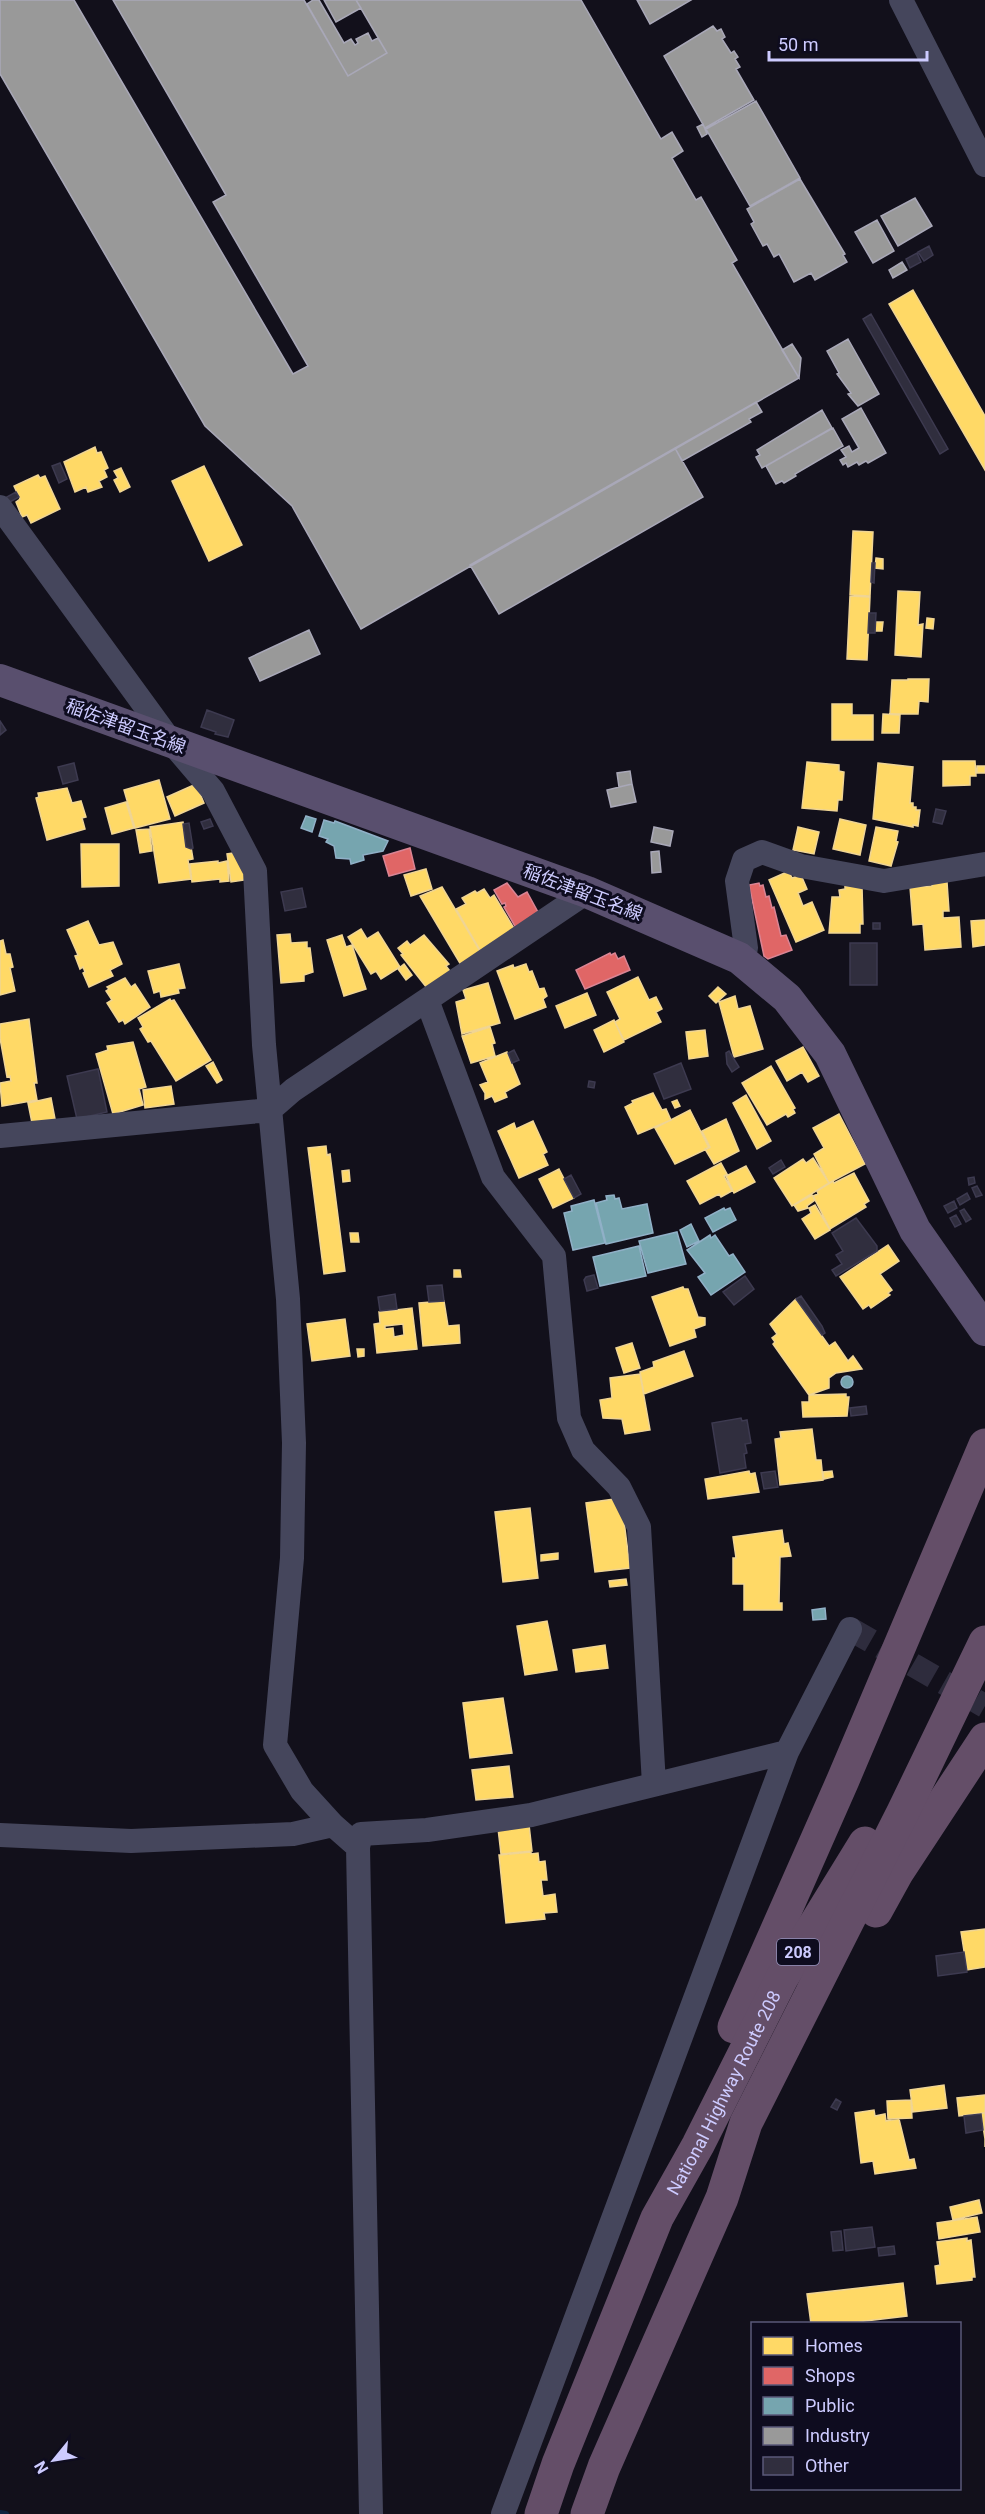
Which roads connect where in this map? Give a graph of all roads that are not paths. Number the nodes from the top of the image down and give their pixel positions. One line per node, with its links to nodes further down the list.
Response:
1 (901, 0): 2 (street)
2 (985, 165)
3 (0, 507): 5 (street)
4 (0, 680): 5 (main road, 稲佐津留玉名線)
5 (172, 742): 7 (main road, 稲佐津留玉名線); 10 (street)
6 (985, 864): 8 (street)
7 (587, 892): 8 (main road, 稲佐津留玉名線); 9 (street)
8 (739, 958): 12 (main road, 稲佐津留玉名線)
9 (427, 1000): 10 (street); 21 (street)
10 (270, 1110): 11 (street); 22 (street)
11 (0, 1136)
12 (985, 1330)
13 (985, 1445): 15 (highway)
14 (985, 1483): 15 (highway)
15 (955, 1515): 26 (highway)
16 (850, 1629): 20 (street)
17 (985, 1642): 18 (highway, National Highway Route 208 / 208)
18 (957, 1697): 25 (highway, National Highway Route 208 / 208); 26 (highway, National Highway Route 208 / 208)
19 (985, 1739): 25 (highway)
20 (787, 1752): 21 (street); 28 (street)
21 (654, 1784): 24 (street)
22 (333, 1825): 23 (street); 24 (street)
23 (0, 1835)
24 (358, 1847): 27 (street)
25 (722, 2198): 30 (highway, National Highway Route 208 / 208)
26 (657, 2218): 29 (highway, National Highway Route 208 / 208)
27 (371, 2514)
28 (503, 2514)
29 (541, 2514)
30 (588, 2514)

